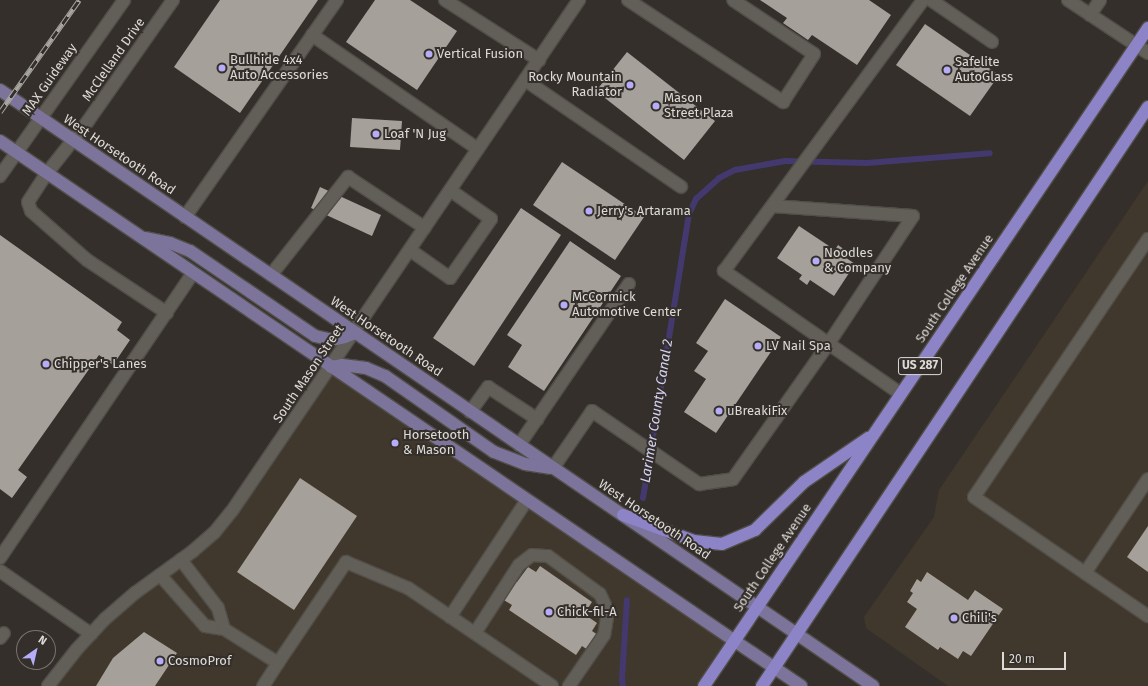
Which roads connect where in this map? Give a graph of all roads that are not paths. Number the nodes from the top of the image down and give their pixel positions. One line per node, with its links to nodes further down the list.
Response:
1 (124, 0): 23 (street, MAX Guideway)
2 (174, 0): 24 (street, McClelland Drive)
3 (337, 0): 15 (street)
4 (445, 0): 19 (street)
5 (579, 0): 19 (street, South Mason Street)
6 (628, 0): 12 (street)
7 (734, 0): 12 (street)
8 (923, 0): 32 (street)
9 (931, 0): 16 (street)
10 (1068, 0): 13 (street)
11 (1100, 0): 13 (street)
12 (644, 4)
13 (1090, 15): 17 (street)
14 (1148, 28): 17 (highway, South College Avenue / US 287)
15 (312, 35): 26 (street); 33 (street)
16 (992, 42)
17 (1136, 46): 18 (street); 45 (highway, South College Avenue / US 287)
18 (1148, 53)
19 (539, 60): 20 (street, South Mason Street)
20 (525, 80): 26 (street, South Mason Street); 30 (street)
21 (0, 90): 23 (main road, West Horsetooth Road)
22 (1148, 107): 65 (highway)
23 (40, 118): 24 (main road, West Horsetooth Road); 27 (street, MAX Guideway)
24 (72, 140): 28 (street, McClelland Drive); 33 (main road, West Horsetooth Road)
25 (0, 142): 27 (main road)
26 (478, 149): 31 (street, South Mason Street)
27 (16, 153): 28 (main road); 29 (street, MAX Guideway)
28 (47, 173): 35 (main road); 41 (street, McClelland Drive)
29 (0, 176)
30 (681, 187)
31 (450, 190): 34 (street, South Mason Street); 37 (street)
32 (772, 206): 43 (street); 43 (street)
33 (185, 217): 39 (main road, West Horsetooth Road)
34 (425, 228): 37 (street, South Mason Street); 39 (street)
35 (139, 236): 38 (main road); 42 (main road)
36 (1148, 239): 57 (street)
37 (410, 250): 42 (street, South Mason Street)
38 (193, 273): 41 (street); 44 (main road)
39 (271, 275): 42 (main road, West Horsetooth Road)
40 (629, 284): 47 (street)
41 (167, 313): 54 (street)
42 (354, 333): 44 (street, South Mason Street); 46 (main road, West Horsetooth Road)
43 (829, 343): 45 (street); 50 (street)
44 (331, 367): 50 (main road); 52 (main road); 55 (street, South Mason Street)
45 (901, 394): 48 (highway, South College Avenue / US 287)
46 (470, 412): 47 (street); 49 (main road, West Horsetooth Road)
47 (537, 419): 49 (street)
48 (874, 434): 53 (highway); 59 (highway, South College Avenue / US 287)
49 (520, 445): 50 (main road, West Horsetooth Road)
50 (554, 468): 53 (main road, West Horsetooth Road)
51 (1148, 479): 57 (street)
52 (527, 500): 61 (street); 66 (main road)
53 (623, 515): 59 (main road, West Horsetooth Road)
54 (0, 558)
55 (181, 560): 58 (street, South Mason Street); 62 (street)
56 (0, 571): 64 (street)
57 (1085, 573): 60 (street)
58 (160, 575): 62 (street); 64 (street, South Mason Street)
59 (757, 607): 65 (main road, West Horsetooth Road); 66 (highway, South College Avenue / US 287)
60 (1148, 616)
61 (450, 617): 63 (street); 67 (street)
62 (224, 629): 67 (street)
63 (475, 633): 71 (street); 72 (street)
64 (92, 634): 69 (street, South Mason Street)
65 (797, 634): 68 (highway); 76 (main road, West Horsetooth Road)
66 (734, 641): 68 (main road); 73 (highway, South College Avenue / US 287)
67 (278, 663): 70 (street)
68 (774, 668): 74 (highway); 75 (main road)
69 (48, 686)
70 (262, 686)
71 (552, 686)
72 (568, 686)
73 (704, 686)
74 (762, 686)
75 (801, 686)
76 (873, 686)

